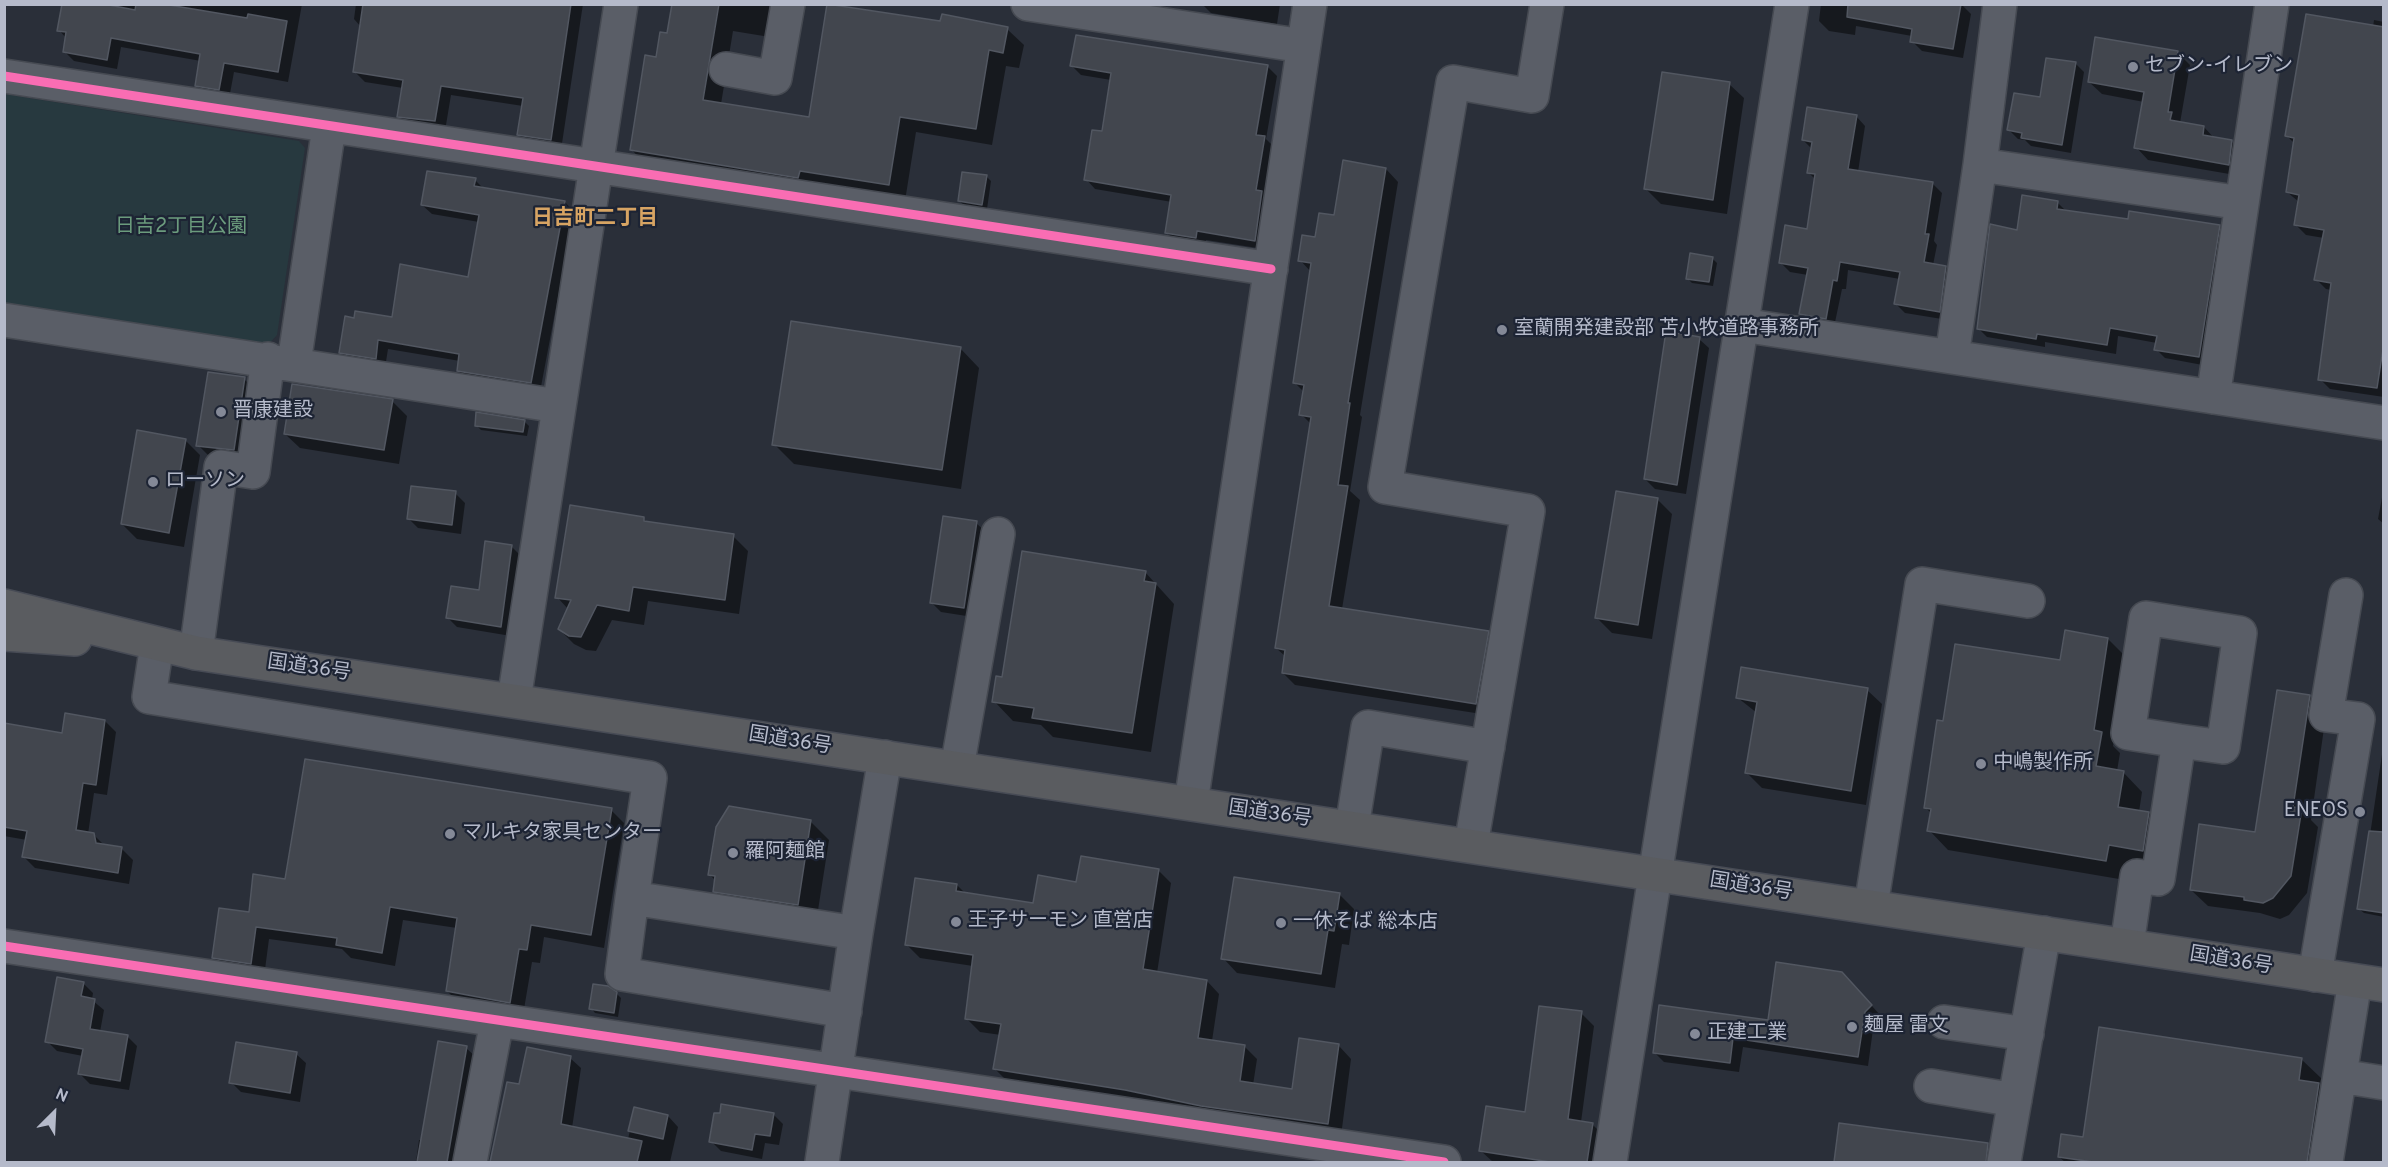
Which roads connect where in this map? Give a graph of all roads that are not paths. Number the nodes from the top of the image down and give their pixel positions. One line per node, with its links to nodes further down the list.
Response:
1 (621, 4): 14 (street)
2 (788, 4): 10 (street)
3 (1028, 4): 9 (street)
4 (1310, 4): 9 (street)
5 (1547, 4): 34 (street)
6 (1792, 4): 18 (street)
7 (2000, 4): 13 (street)
8 (2272, 4): 15 (street)
9 (1303, 46): 16 (street)
10 (726, 69)
11 (4, 76): 12 (street)
12 (329, 127): 14 (street); 20 (street)
13 (1980, 165): 15 (street); 19 (street)
14 (597, 167): 16 (street); 22 (street)
15 (2242, 203): 21 (street)
16 (1271, 269): 37 (street)
17 (4, 320): 20 (street)
18 (1742, 326): 19 (street); 40 (street)
19 (1952, 356): 21 (street)
20 (281, 361): 22 (street); 30 (street)
21 (2213, 397): 23 (street)
22 (558, 406): 31 (street)
23 (2384, 423)
24 (998, 534): 36 (street)
25 (2346, 595): 32 (street)
26 (2028, 601): 42 (street)
27 (4, 606): 29 (highway, 国道36号)
28 (4, 634): 29 (highway, 国道36号)
29 (157, 645): 30 (highway, 国道36号); 41 (street)
30 (196, 652): 31 (highway, 国道36号)
31 (514, 700): 35 (highway, 国道36号)
32 (2371, 721): 47 (street)
33 (2179, 741): 33 (street); 45 (street)
34 (1488, 747): 38 (street); 39 (street)
35 (885, 757): 36 (highway, 国道36号); 43 (street)
36 (957, 768): 37 (highway, 国道36号)
37 (1191, 803): 38 (highway, 国道36号)
38 (1352, 827): 39 (highway, 国道36号)
39 (1471, 845): 40 (highway, 国道36号)
40 (1655, 873): 42 (highway, 国道36号); 61 (street)
41 (632, 898): 43 (street); 49 (street)
42 (1871, 906): 44 (highway, 国道36号)
43 (856, 933): 49 (street)
44 (2044, 933): 45 (highway, 国道36号); 52 (street)
45 (2127, 945): 47 (highway, 国道36号)
46 (4, 946): 50 (street)
47 (2315, 975): 48 (highway, 国道36号)
48 (2369, 983): 54 (street)
49 (846, 1011): 53 (street)
50 (497, 1021): 53 (street); 58 (street)
51 (1944, 1022): 52 (street)
52 (2026, 1034): 57 (street)
53 (835, 1072): 59 (street); 60 (street)
54 (2340, 1076): 55 (street); 63 (street)
55 (2384, 1083)
56 (1930, 1086): 57 (street)
57 (2015, 1100): 62 (street)
58 (470, 1162)
59 (822, 1162)
60 (1444, 1162)
61 (1610, 1162)
62 (2004, 1162)
63 (2326, 1162)

